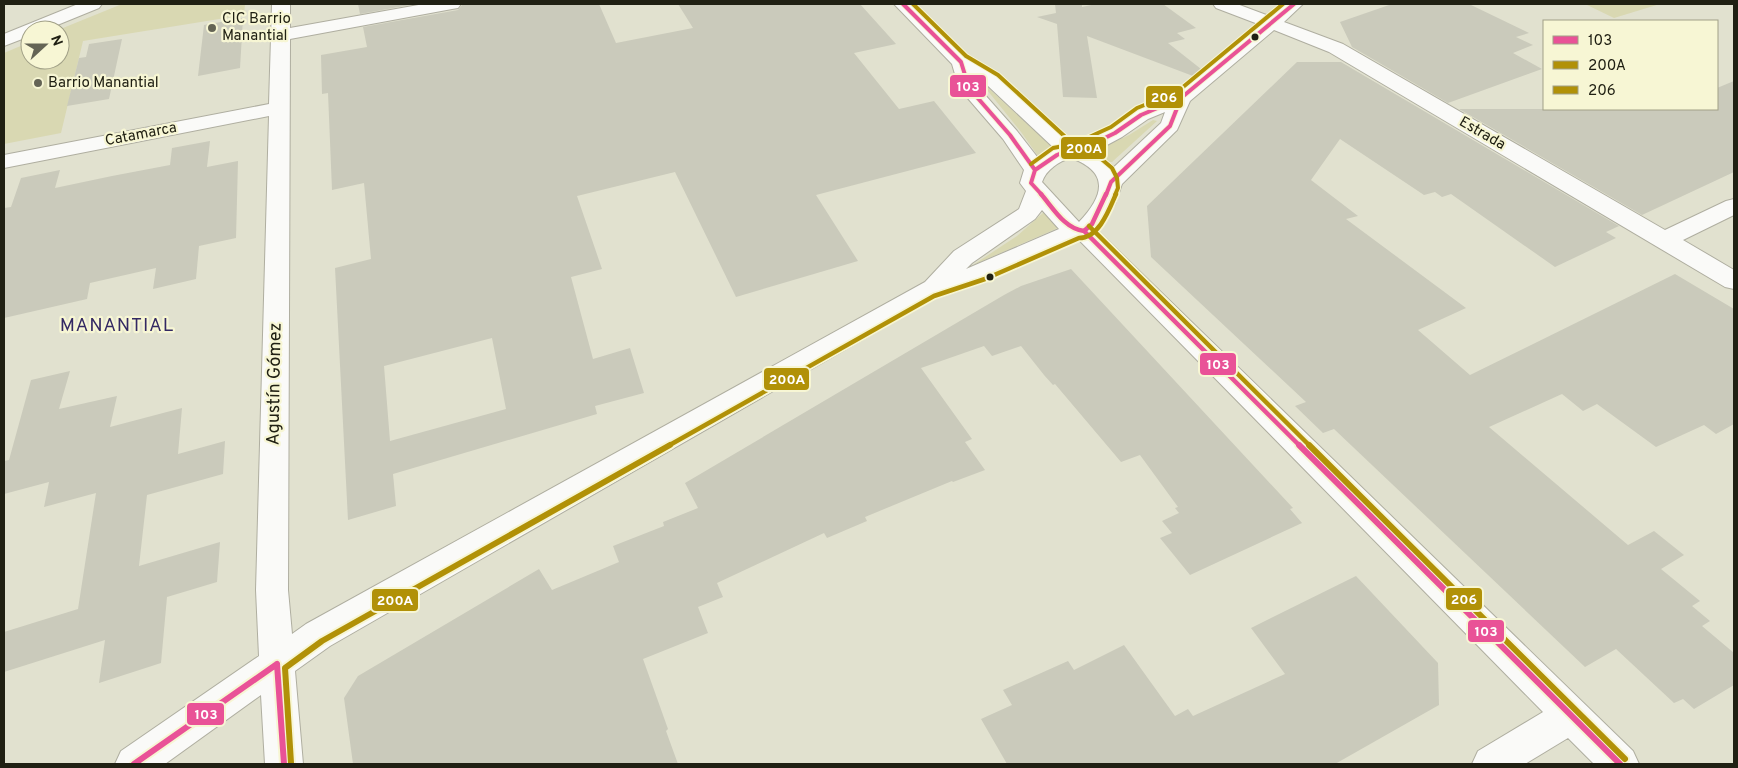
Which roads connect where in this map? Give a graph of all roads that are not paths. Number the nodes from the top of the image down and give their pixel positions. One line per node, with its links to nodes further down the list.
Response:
1 (93, 4): 9 (street)
2 (281, 4): 8 (street, Agustín Gómez)
3 (452, 4): 8 (street)
4 (903, 4): 10 (street)
5 (1222, 4): 7 (street, Estrada)
6 (1294, 4): 7 (street)
7 (1271, 23): 11 (street); 19 (street, Estrada)
8 (280, 35): 12 (street, Agustín Gómez)
9 (4, 40)
10 (961, 62): 13 (street); 15 (street)
11 (1181, 98): 13 (street); 16 (street)
12 (279, 108): 14 (street, Catamarca); 22 (street, Agustín Gómez)
13 (1073, 151): 15 (street); 16 (street)
14 (4, 161)
15 (1036, 181): 18 (street); 21 (street)
16 (1111, 182): 18 (street)
17 (1734, 206): 19 (street)
18 (1081, 230): 21 (street); 23 (street)
19 (1664, 240): 20 (street, Estrada)
20 (1734, 282)
21 (931, 289): 22 (street)
22 (277, 664): 24 (street); 25 (street, Agustín Gómez)
23 (1571, 716): 26 (street); 27 (street)
24 (134, 764)
25 (284, 764)
26 (1491, 764)
27 (1620, 764)

